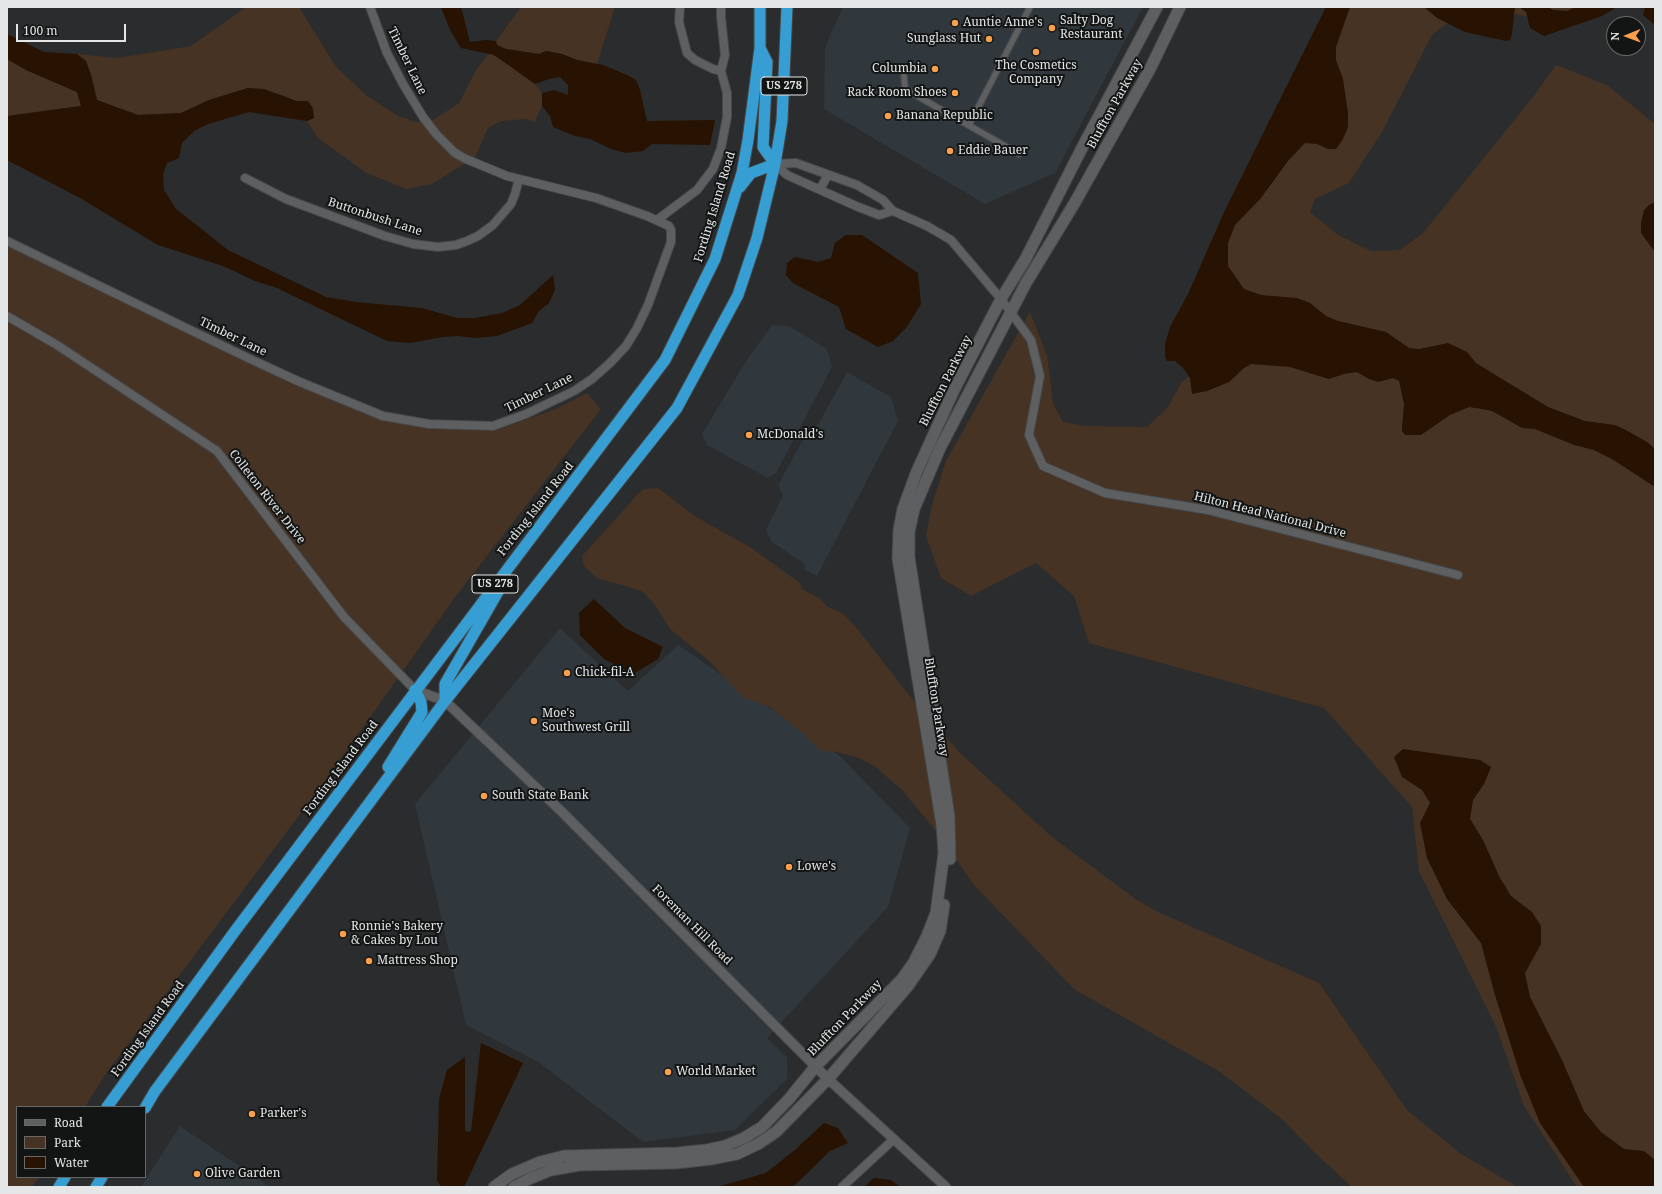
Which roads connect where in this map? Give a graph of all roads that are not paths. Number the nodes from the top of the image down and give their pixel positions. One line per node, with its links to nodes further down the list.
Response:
1 (370, 7): 17 (street, Timber Lane)
2 (680, 7): 10 (street)
3 (721, 7): 10 (street)
4 (760, 7): 9 (highway, Fording Island Road / US 278)
5 (788, 7): 14 (highway, US 278)
6 (1030, 7): 12 (street)
7 (1156, 7): 23 (main road, Bluffton Parkway)
8 (1180, 7): 24 (main road, Bluffton Parkway)
9 (760, 48): 14 (highway); 19 (highway, Fording Island Road / US 278)
10 (722, 71): 21 (street)
11 (904, 76): 12 (street)
12 (969, 125): 13 (street)
13 (1019, 154)
14 (775, 164): 15 (street, Hilton Head National Drive); 18 (street); 19 (highway); 29 (highway, US 278)
15 (828, 175): 18 (street); 20 (street, Hilton Head National Drive)
16 (245, 178): 17 (street, Buttonbush Lane)
17 (519, 179): 21 (street, Timber Lane)
18 (820, 190): 20 (street)
19 (735, 195): 26 (highway, Fording Island Road / US 278)
20 (894, 211): 23 (street, Hilton Head National Drive)
21 (657, 220): 22 (street, Timber Lane)
22 (7, 241)
23 (1001, 299): 24 (street, Hilton Head National Drive); 31 (main road, Bluffton Parkway)
24 (1011, 312): 27 (street, Hilton Head National Drive); 32 (main road, Bluffton Parkway)
25 (7, 316): 28 (street, Colleton River Drive)
26 (529, 539): 28 (highway, Fording Island Road / US 278); 29 (highway)
27 (1458, 575)
28 (415, 690): 29 (street, Foreman Hill Road); 30 (highway); 33 (highway, Fording Island Road / US 278)
29 (445, 701): 30 (highway, US 278); 31 (street, Foreman Hill Road)
30 (344, 837): 34 (highway, US 278)
31 (815, 1067): 32 (street, Foreman Hill Road); 40 (main road, Bluffton Parkway)
32 (828, 1079): 35 (street, Foreman Hill Road); 41 (main road, Bluffton Parkway)
33 (108, 1106)
34 (146, 1106)
35 (894, 1139): 42 (street); 43 (street, Foreman Hill Road)
36 (65, 1178): 38 (highway)
37 (101, 1178): 39 (highway)
38 (59, 1187)
39 (96, 1187)
40 (494, 1187)
41 (514, 1187)
42 (842, 1187)
43 (946, 1187)

